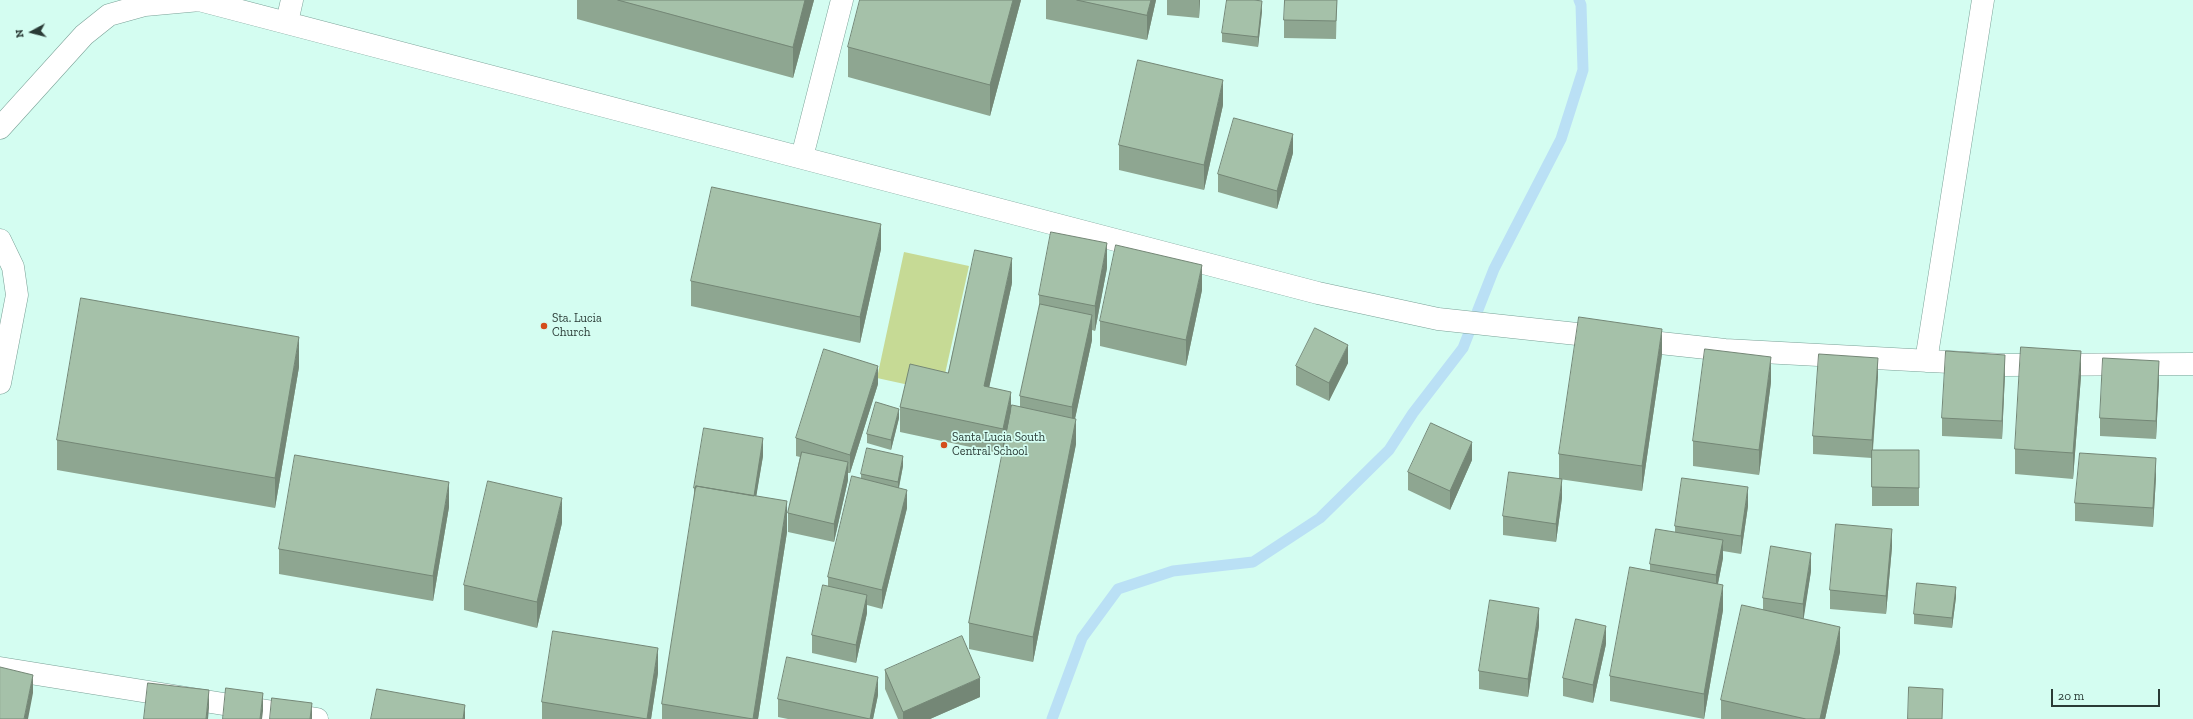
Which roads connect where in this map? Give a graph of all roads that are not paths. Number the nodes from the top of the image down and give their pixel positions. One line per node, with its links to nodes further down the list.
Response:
1 (199, 0): 5 (street); 6 (street)
2 (292, 0): 5 (street)
3 (842, 0): 7 (street)
4 (1983, 0): 9 (street)
5 (287, 22): 7 (street)
6 (0, 128)
7 (802, 157): 9 (street)
8 (0, 240): 11 (street)
9 (1926, 361): 10 (street)
10 (2193, 364)
11 (0, 383)
12 (0, 668): 13 (street)
13 (317, 719)

